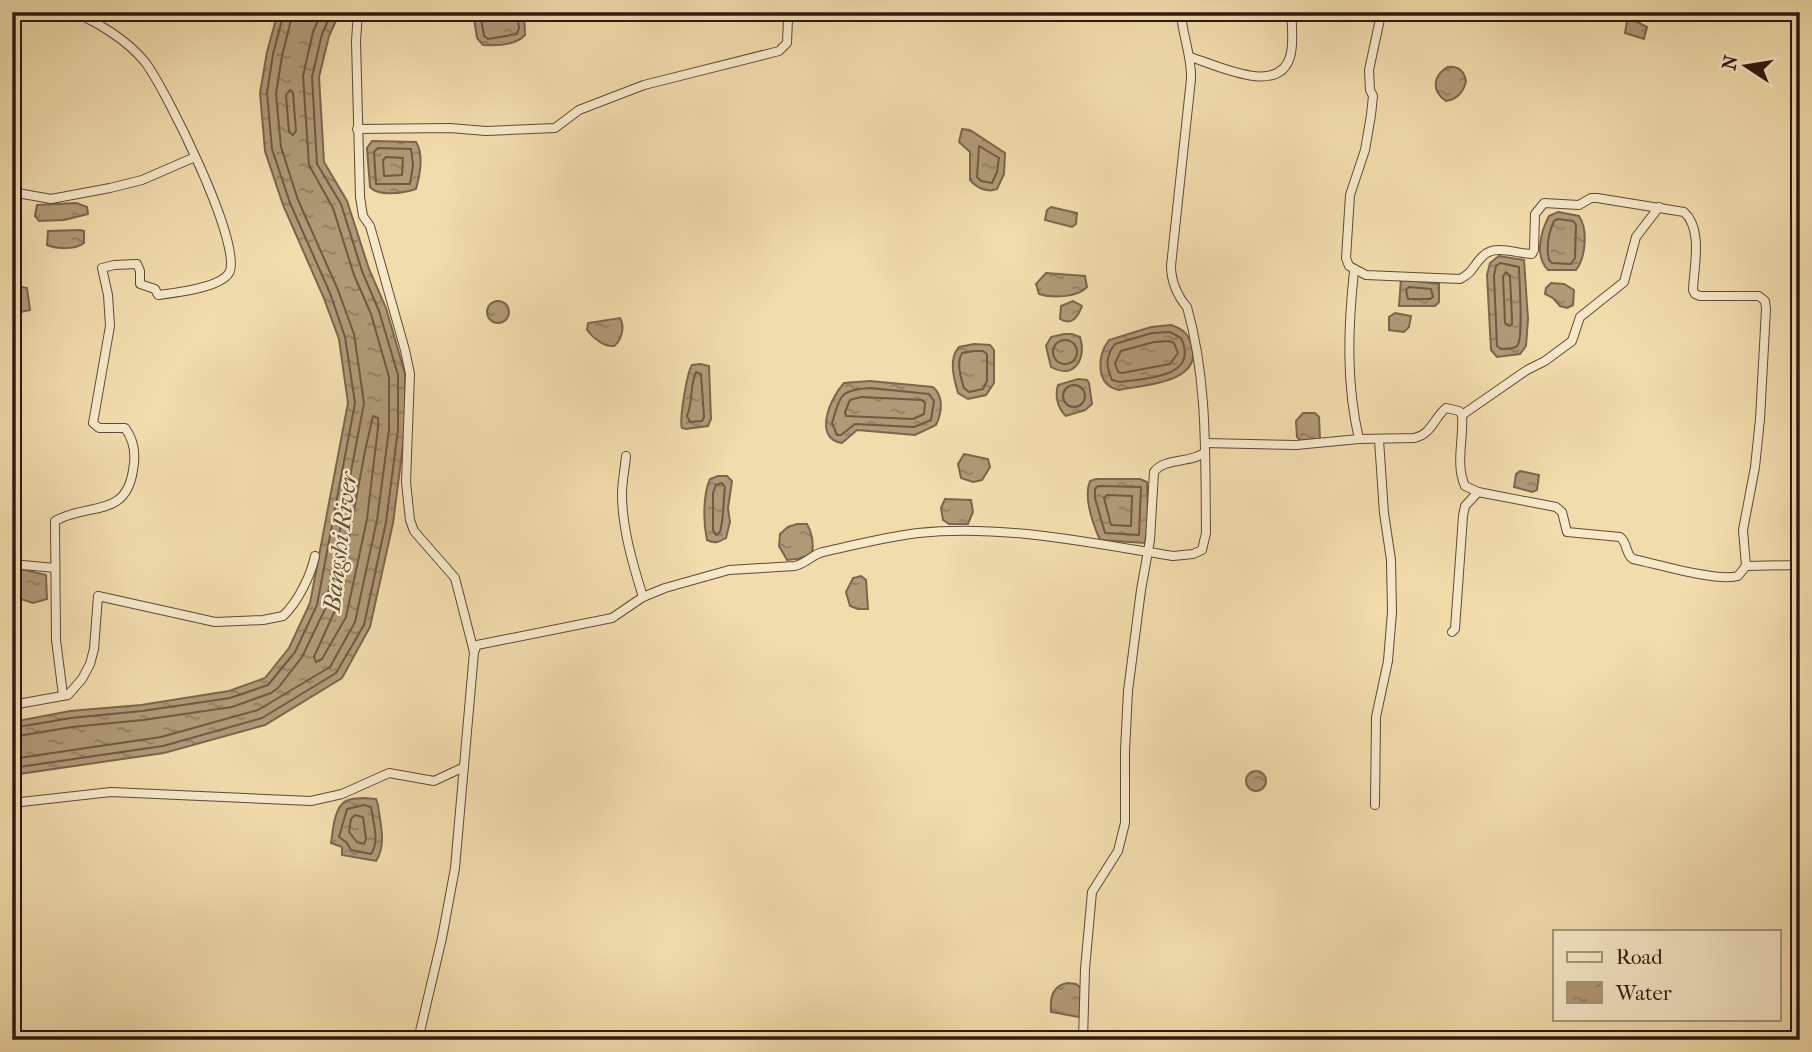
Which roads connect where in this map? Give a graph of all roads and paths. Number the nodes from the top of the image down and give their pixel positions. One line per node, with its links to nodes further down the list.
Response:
1 (75, 12): 9 (street)
2 (358, 12): 8 (street)
3 (822, 12): 8 (street)
4 (1181, 12): 7 (street)
5 (1291, 12): 7 (street)
6 (1379, 14): 12 (street)
7 (1190, 57): 16 (street)
8 (357, 129): 27 (street)
9 (195, 157): 10 (street); 24 (street)
10 (12, 192)
11 (1659, 207): 12 (street); 13 (street); 23 (street)
12 (1354, 271): 14 (street)
13 (1462, 415): 15 (street); 18 (street)
14 (1359, 439): 15 (street); 16 (street)
15 (1379, 440): 32 (street)
16 (1205, 447): 19 (street); 19 (street)
17 (626, 456): 25 (street)
18 (1478, 492): 23 (street); 26 (street)
19 (1148, 552): 25 (street); 34 (street)
20 (315, 556): 28 (street)
21 (12, 564): 24 (street)
22 (1800, 565): 23 (street)
23 (1746, 566)
24 (55, 568): 28 (street)
25 (643, 597): 27 (street)
26 (1452, 632)
27 (474, 652): 30 (street)
28 (63, 695): 29 (street)
29 (12, 705)
30 (464, 767): 31 (street); 33 (street)
31 (12, 803)
32 (1375, 805)
33 (418, 1040)
34 (1083, 1040)

